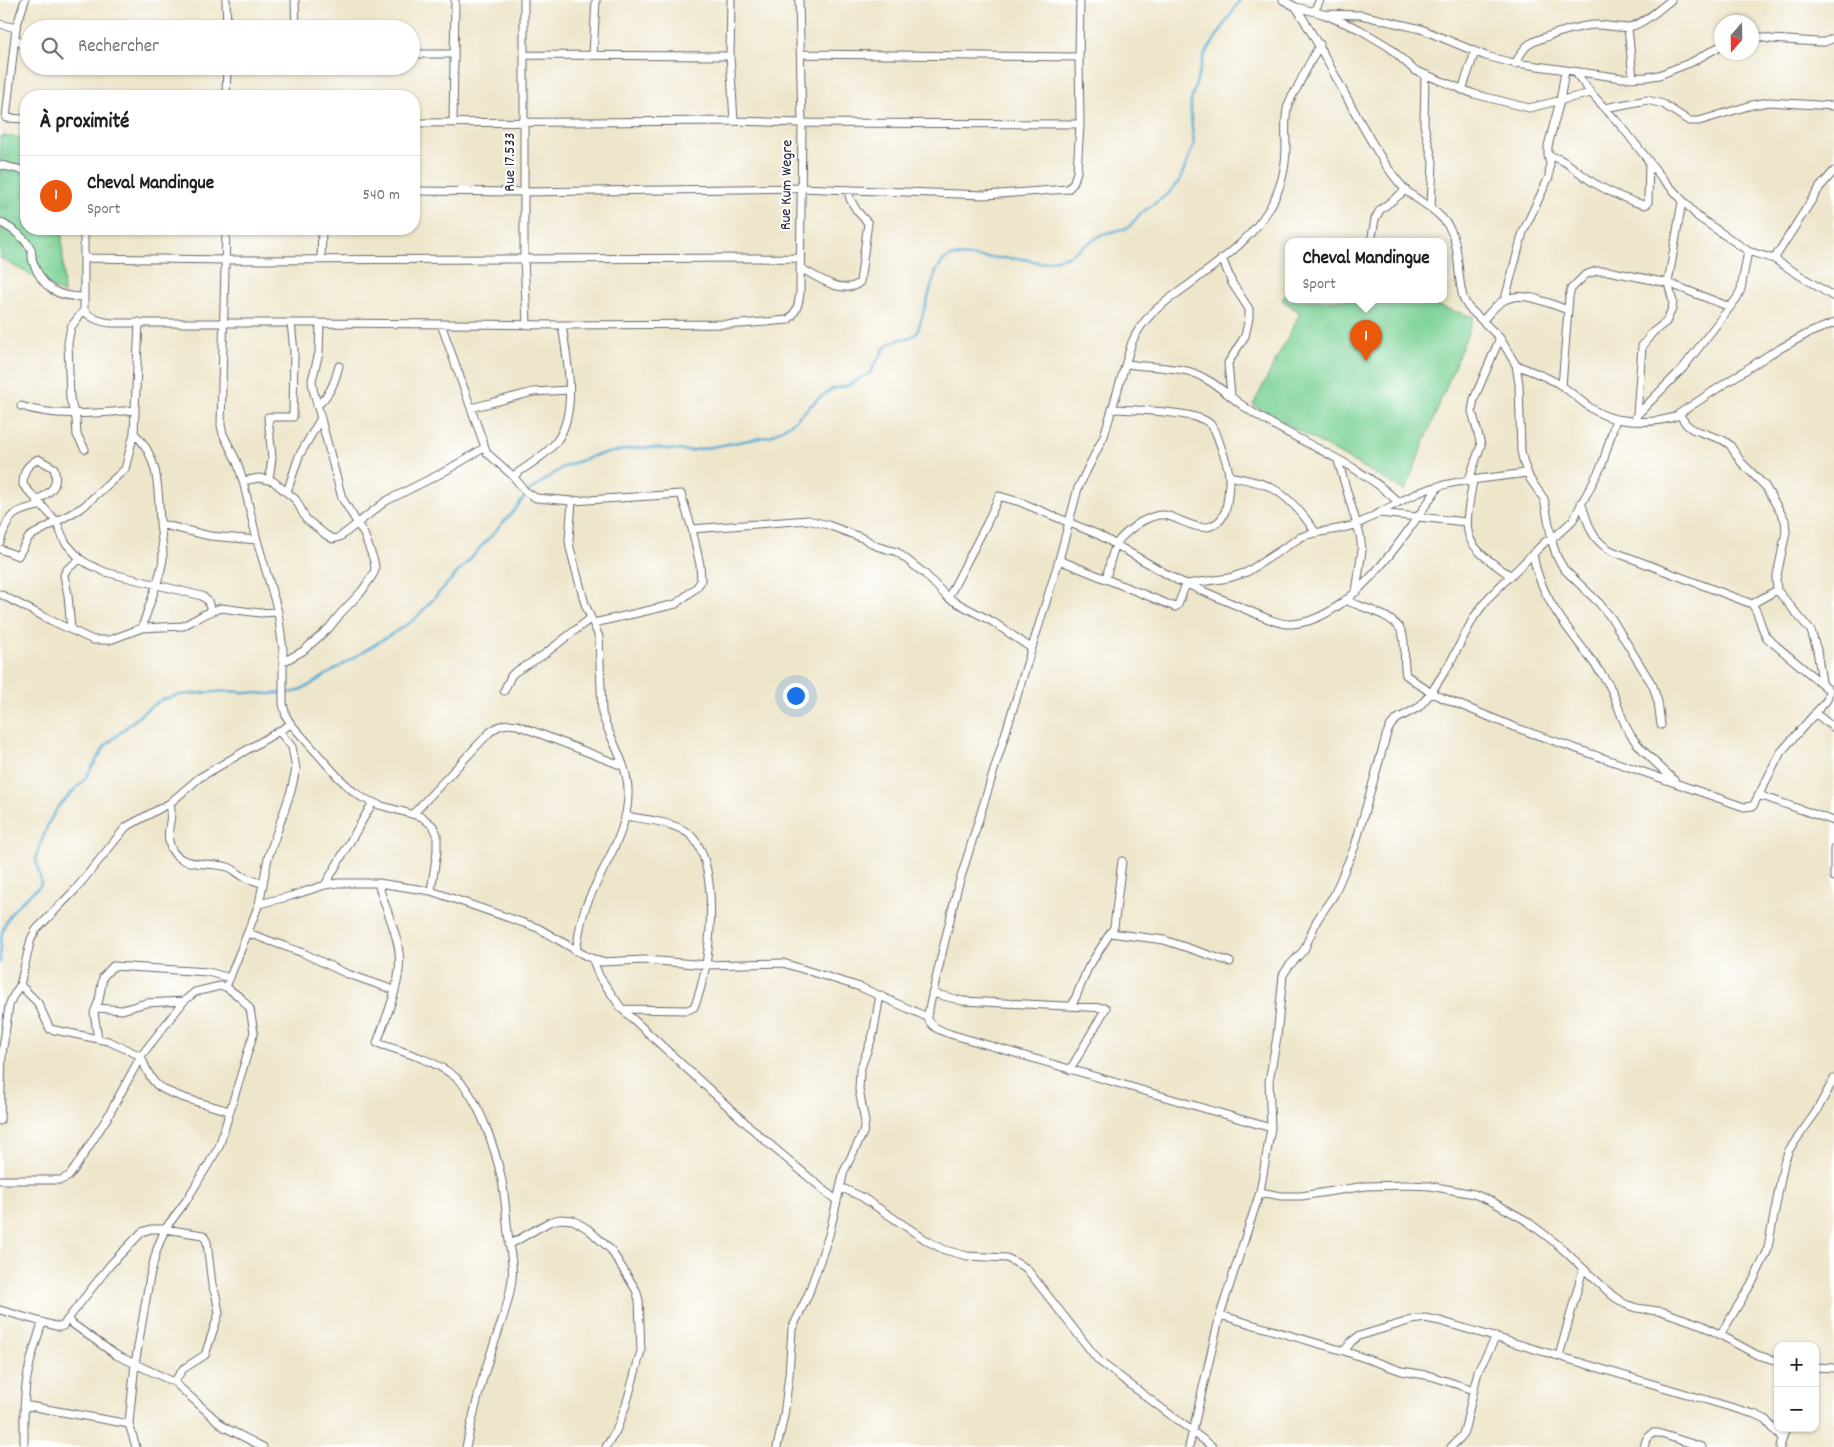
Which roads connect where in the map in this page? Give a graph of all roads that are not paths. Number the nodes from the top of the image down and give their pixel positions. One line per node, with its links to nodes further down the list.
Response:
1 (25, 0): 20 (street)
2 (226, 0): 16 (street)
3 (295, 0): 17 (street)
4 (456, 0): 29 (street)
5 (524, 0): 31 (street, Rue 17.533)
6 (596, 0): 32 (street)
7 (731, 0): 33 (street)
8 (799, 0): 30 (street, Rue Kum Wegre)
9 (1080, 0): 34 (street)
10 (1283, 0): 13 (street)
11 (1320, 0): 14 (street)
12 (1671, 0): 19 (street)
13 (1296, 7): 14 (street); 25 (street)
14 (1314, 11): 15 (street)
15 (1323, 14): 27 (street); 39 (street)
16 (226, 20)
17 (296, 20)
18 (0, 24): 20 (street)
19 (1628, 27): 35 (street); 40 (street)
20 (16, 28): 22 (street)
21 (1759, 37): 23 (street)
22 (15, 38): 24 (street); 47 (street)
23 (1834, 38)
24 (20, 42)
25 (1320, 44): 61 (street); 76 (street)
26 (1714, 50): 40 (street)
27 (1475, 52): 35 (street); 42 (street)
28 (420, 54): 29 (street)
29 (454, 54): 50 (street)
30 (801, 54): 34 (street); 52 (street, Rue Kum Wegre)
31 (524, 55): 32 (street); 51 (street, Rue 17.533)
32 (594, 55): 33 (street)
33 (730, 56): 48 (street)
34 (1079, 57): 53 (street)
35 (1515, 64): 36 (street)
36 (1566, 71): 37 (street); 44 (street)
37 (1575, 72): 40 (street); 43 (street)
38 (226, 75): 41 (street)
39 (1425, 75): 42 (street); 65 (street)
40 (1633, 78)
41 (226, 90)
42 (1462, 90): 44 (street)
43 (1591, 93): 44 (street); 46 (street)
44 (1560, 101): 54 (street)
45 (1834, 106): 46 (street)
46 (1605, 108): 55 (street)
47 (20, 119)
48 (734, 122): 51 (street); 52 (street)
49 (420, 123): 50 (street)
50 (453, 123): 51 (street)
51 (524, 123): 63 (street, Rue 17.533)
52 (802, 123): 53 (street); 59 (street, Rue Kum Wegre)
53 (1080, 124): 60 (street)
54 (1548, 156): 55 (street); 85 (street)
55 (1649, 161): 64 (street)
56 (0, 165): 57 (street)
57 (20, 170)
58 (1834, 171): 79 (street)
59 (800, 188): 60 (street); 63 (street); 75 (street, Rue Kum Wegre)
60 (848, 190): 81 (street)
61 (1406, 190): 65 (street); 72 (street)
62 (420, 191): 63 (street)
63 (524, 192): 78 (street, Rue 17.533)
64 (1682, 202): 73 (street); 82 (street)
65 (1431, 207): 89 (street)
66 (0, 222): 67 (street)
67 (20, 234)
68 (21, 235): 83 (street)
69 (84, 235): 74 (street)
70 (226, 235): 80 (street)
71 (322, 235): 77 (street)
72 (1372, 238)
73 (1748, 251): 79 (street); 86 (street)
74 (85, 258): 80 (street); 83 (street)
75 (800, 258): 78 (street); 81 (street, Rue Kum Wegre)
76 (1222, 258): 99 (street); 104 (street)
77 (321, 259): 78 (street); 80 (street)
78 (524, 259): 96 (street, Rue 17.533)
79 (1774, 259): 84 (street)
80 (226, 260): 91 (street)
81 (800, 268): 97 (street, Rue Kum Wegre)
82 (1668, 283): 86 (street); 88 (street); 112 (street)
83 (84, 297): 87 (street)
84 (1834, 297)
85 (1505, 299): 88 (street); 89 (street)
86 (1730, 307): 112 (street)
87 (84, 310): 90 (street); 110 (street)
88 (1568, 310): 102 (street)
89 (1483, 320): 98 (street)
90 (139, 322): 91 (street); 109 (street)
91 (225, 322): 94 (street); 124 (street)
92 (320, 323): 94 (street); 95 (street); 106 (street)
93 (1834, 323): 111 (street)
94 (291, 324): 123 (street)
95 (442, 324): 96 (street); 107 (street)
96 (526, 324): 97 (street)
97 (562, 326): 103 (street)
98 (1500, 338): 100 (street); 125 (street)
99 (1127, 364): 104 (street); 108 (street)
100 (1516, 365): 102 (street); 120 (street)
101 (339, 366): 106 (street)
102 (1562, 386): 114 (street)
103 (569, 390): 107 (street); 121 (street)
104 (1231, 396): 119 (street)
105 (21, 406): 110 (street)
106 (317, 406): 113 (street)
107 (471, 408): 117 (street)
108 (1112, 409): 122 (street); 138 (street)
109 (134, 410): 110 (street); 116 (street)
110 (74, 414): 118 (street)
111 (1680, 414): 115 (street); 154 (street)
112 (1637, 415): 115 (street)
113 (321, 418): 127 (street); 136 (street)
114 (1616, 420): 115 (street); 130 (street)
115 (1631, 421)
116 (134, 433): 134 (street); 137 (street)
117 (484, 448): 121 (street); 136 (street)
118 (85, 449)
119 (1338, 461): 129 (street); 139 (street)
120 (1526, 473): 125 (street); 142 (street)
121 (514, 476): 128 (street)
122 (1229, 476): 141 (street); 145 (street)
123 (269, 478): 124 (street); 127 (street)
124 (243, 481): 143 (street)
125 (1471, 481): 126 (street); 135 (street)
126 (1438, 486): 129 (street); 133 (street)
127 (287, 492): 136 (street)
128 (572, 501): 140 (street); 162 (street)
129 (1398, 502): 132 (street)
130 (1582, 502): 142 (street); 159 (street)
131 (40, 503): 131 (street); 134 (street); 144 (street)
132 (1378, 513): 133 (street); 139 (street)
133 (1418, 517): 135 (street); 155 (street)
134 (56, 521): 146 (street); 148 (street)
135 (1466, 522): 150 (street)
136 (358, 523): 166 (street)
137 (160, 524): 143 (street); 153 (street)
138 (1069, 524): 145 (street); 149 (street); 157 (street)
139 (1357, 524): 141 (street); 155 (street)
140 (692, 529): 157 (street); 162 (street)
141 (1316, 533): 152 (street)
142 (1552, 538): 147 (street); 173 (street)
143 (258, 540): 161 (street)
144 (0, 542)
145 (1116, 544): 151 (street); 152 (street)
146 (0, 549)
147 (1533, 554): 150 (street); 177 (street)
148 (80, 559): 153 (street); 164 (street)
149 (1059, 560): 151 (street); 165 (street)
150 (1511, 576): 170 (street)
151 (1106, 579): 152 (street)
152 (1186, 584): 158 (street)
153 (157, 585): 160 (street); 163 (street)
154 (1777, 590): 159 (street); 167 (street)
155 (1356, 592): 158 (street)
156 (0, 594): 164 (street)
157 (948, 598): 165 (street)
158 (1345, 600): 170 (street)
159 (1752, 604): 167 (street)
160 (212, 612): 161 (street); 163 (street)
161 (278, 612): 166 (street)
162 (593, 620): 169 (street); 176 (street)
163 (142, 628): 164 (street)
164 (71, 630)
165 (1032, 648): 202 (street)
166 (283, 662): 172 (street)
167 (1822, 682): 168 (street)
168 (1832, 690): 171 (street)
169 (504, 691)
170 (1431, 693): 177 (street); 217 (street)
171 (1815, 713): 174 (street); 178 (street)
172 (290, 724): 175 (street); 179 (street)
173 (1661, 726)
174 (1834, 728)
175 (279, 731): 180 (street); 188 (street)
176 (623, 766): 181 (street); 182 (street)
177 (1676, 783): 178 (street)
178 (1758, 795): 183 (street)
179 (373, 802): 181 (street); 189 (street)
180 (170, 803): 188 (street); 199 (street)
181 (413, 814): 190 (street)
182 (626, 816): 194 (street); 197 (street)
183 (1834, 821)
184 (1834, 848): 186 (street)
185 (1122, 861): 193 (street)
186 (1834, 877)
187 (378, 883): 189 (street); 190 (street); 201 (street)
188 (263, 884): 191 (street)
189 (325, 885): 191 (street)
190 (431, 891): 194 (street)
191 (259, 904): 192 (street)
192 (248, 933): 198 (street); 201 (street)
193 (1110, 933): 196 (street); 205 (street)
194 (576, 951): 195 (street)
195 (593, 960): 197 (street); 207 (street)
196 (1230, 962)
197 (707, 965): 203 (street); 207 (street)
198 (230, 978): 200 (street); 206 (street)
199 (20, 985): 209 (street); 216 (street)
200 (226, 987): 204 (street); 215 (street)
201 (394, 990): 223 (street)
202 (932, 993): 205 (street); 208 (street)
203 (880, 995): 208 (street); 219 (street)
204 (184, 1001): 206 (street); 210 (street)
205 (1072, 1006): 211 (street)
206 (96, 1008): 209 (street)
207 (622, 1009): 221 (street)
208 (927, 1017): 211 (street)
209 (98, 1039): 210 (street)
210 (141, 1056): 215 (street); 218 (street)
211 (1070, 1070): 217 (street)
212 (1834, 1079): 213 (street)
213 (1826, 1094): 214 (street); 229 (street)
214 (1834, 1096)
215 (229, 1111): 222 (street)
216 (0, 1121)
217 (1271, 1128): 220 (street)
218 (0, 1180)
219 (840, 1188): 221 (street); 241 (street)
220 (1260, 1192): 224 (street); 226 (street)
221 (837, 1201): 249 (street)
222 (165, 1229): 227 (street); 234 (street); 237 (street)
223 (509, 1245): 247 (street); 248 (street)
224 (1583, 1269): 229 (street); 232 (street)
225 (0, 1310): 228 (street)
226 (1220, 1316): 231 (street); 241 (street)
227 (67, 1320): 228 (street); 234 (street)
228 (42, 1322): 239 (street)
229 (1721, 1334): 233 (street)
230 (1496, 1337): 231 (street); 232 (street); 238 (street)
231 (1344, 1351): 238 (street)
232 (1559, 1356): 243 (street)
233 (1774, 1360)
234 (135, 1364): 237 (street); 240 (street)
235 (1819, 1367): 236 (street)
236 (1834, 1368)
237 (174, 1382): 246 (street)
238 (1474, 1390): 252 (street)
239 (24, 1404): 240 (street); 244 (street)
240 (129, 1424): 245 (street)
241 (1194, 1431): 250 (street); 251 (street)
242 (1784, 1432): 243 (street)
243 (1782, 1438): 255 (street)
244 (24, 1447)
245 (136, 1447)
246 (263, 1447)
247 (466, 1447)
248 (606, 1447)
249 (777, 1447)
250 (1189, 1447)
251 (1213, 1447)
252 (1451, 1447)
253 (1644, 1447): 254 (street)
254 (1702, 1447)
255 (1780, 1447)

